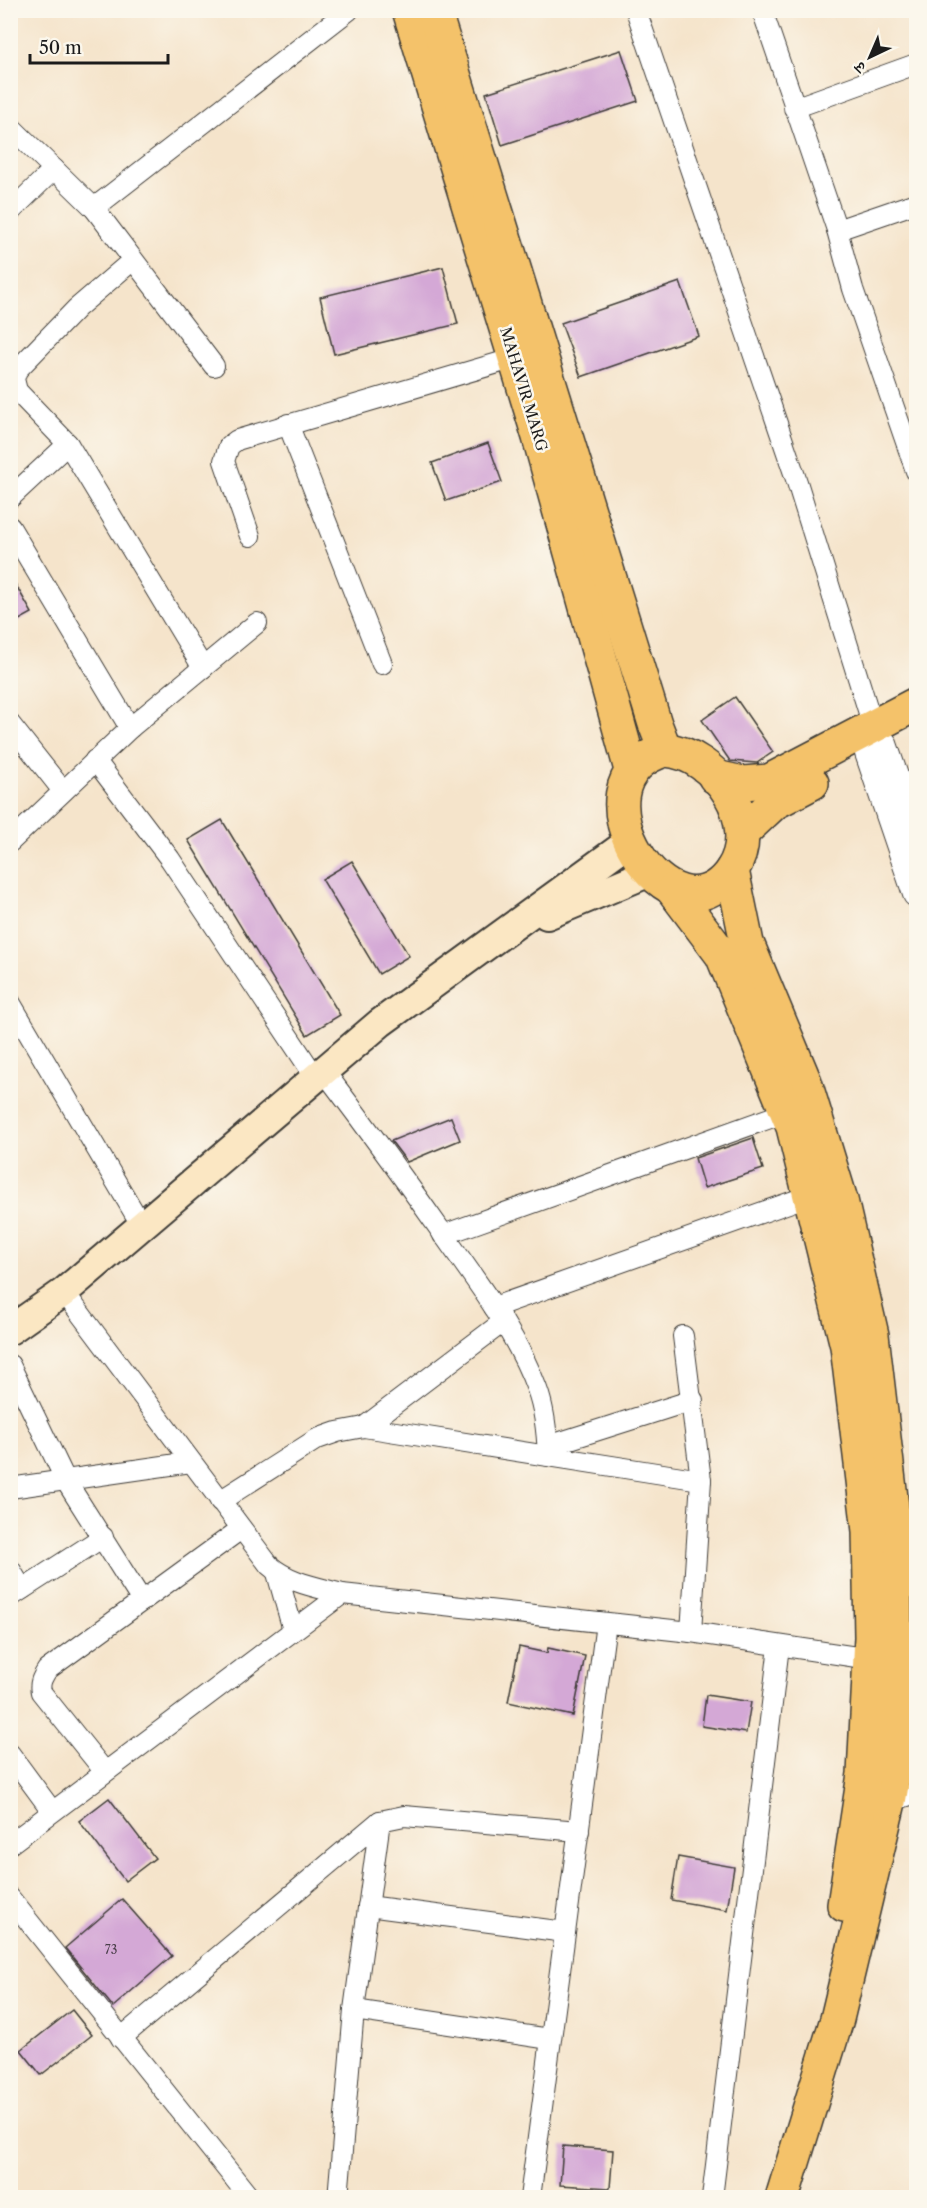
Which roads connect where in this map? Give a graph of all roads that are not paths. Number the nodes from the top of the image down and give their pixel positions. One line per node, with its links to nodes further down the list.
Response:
1 (349, 10): 11 (street)
2 (409, 10): 15 (highway, MAHAVIR MARG)
3 (434, 10): 32 (highway, MAHAVIR MARG)
4 (636, 10): 31 (street)
5 (762, 10): 7 (street)
6 (916, 64): 7 (street)
7 (794, 108): 13 (street)
8 (10, 126): 9 (street)
9 (54, 169): 11 (street); 12 (street)
10 (916, 203): 13 (street)
11 (94, 208): 14 (street)
12 (10, 212)
13 (837, 230): 17 (street)
14 (133, 260): 16 (street); 19 (street)
15 (515, 358): 18 (street); 34 (highway, MAHAVIR MARG)
16 (214, 366)
17 (908, 413): 20 (street)
18 (288, 424): 23 (street); 25 (street)
19 (68, 444): 21 (street); 26 (street)
20 (916, 471)
21 (10, 498)
22 (10, 527): 30 (street)
23 (250, 537)
24 (258, 623): 26 (street)
25 (382, 664)
26 (203, 668): 30 (street)
27 (916, 704): 31 (highway)
28 (10, 724): 36 (street)
29 (916, 726): 31 (highway)
30 (130, 728): 33 (street)
31 (875, 741): 35 (highway); 37 (highway); 38 (street); 43 (street)
32 (665, 750): 34 (highway); 35 (highway)
33 (95, 760): 36 (street); 46 (street)
34 (631, 770): 39 (highway)
35 (715, 777): 37 (highway)
36 (63, 791): 40 (street)
37 (742, 833): 41 (highway)
38 (916, 837)
39 (630, 841): 42 (highway); 44 (main road)
40 (10, 842)
41 (732, 870): 42 (highway); 78 (highway)
42 (661, 881): 44 (main road); 47 (highway)
43 (916, 894)
44 (504, 932): 46 (main road)
45 (10, 1002): 49 (street)
46 (320, 1074): 49 (main road); 50 (street)
47 (787, 1112): 48 (highway); 50 (street)
48 (811, 1195): 52 (street); 75 (highway)
49 (142, 1226): 51 (main road)
50 (443, 1235): 52 (street)
51 (64, 1292): 53 (main road); 59 (street)
52 (498, 1314): 57 (street); 58 (street)
53 (10, 1330)
54 (682, 1336): 56 (street)
55 (10, 1365): 61 (street)
56 (693, 1400): 58 (street); 60 (street)
57 (364, 1427): 58 (street); 63 (street)
58 (548, 1451): 60 (street)
59 (191, 1462): 61 (street); 63 (street)
60 (701, 1480): 73 (street)
61 (66, 1481): 62 (street); 65 (street)
62 (10, 1488)
63 (220, 1501): 64 (street)
64 (241, 1529): 67 (street); 70 (street)
65 (103, 1537): 68 (street); 70 (street)
66 (10, 1569): 68 (street)
67 (278, 1573): 69 (street); 72 (street)
68 (16, 1593)
69 (342, 1594): 71 (street); 72 (street)
70 (142, 1601): 77 (street)
71 (606, 1623): 73 (street); 81 (street)
72 (294, 1630): 77 (street)
73 (691, 1632): 74 (street)
74 (778, 1646): 75 (street); 92 (street)
75 (870, 1659): 93 (highway)
76 (10, 1754): 79 (street)
77 (105, 1772): 79 (street)
78 (903, 1798): 94 (highway)
79 (52, 1811): 82 (street)
80 (380, 1821): 81 (street); 84 (street); 87 (street)
81 (579, 1831): 85 (street)
82 (10, 1844)
83 (10, 1898): 87 (street)
84 (368, 1906): 85 (street); 86 (street)
85 (564, 1932): 88 (street)
86 (354, 2010): 88 (street); 90 (street)
87 (120, 2038): 89 (street)
88 (550, 2039): 91 (street)
89 (250, 2198)
90 (338, 2198)
91 (530, 2198)
92 (712, 2198)
93 (760, 2198)
94 (782, 2198)

